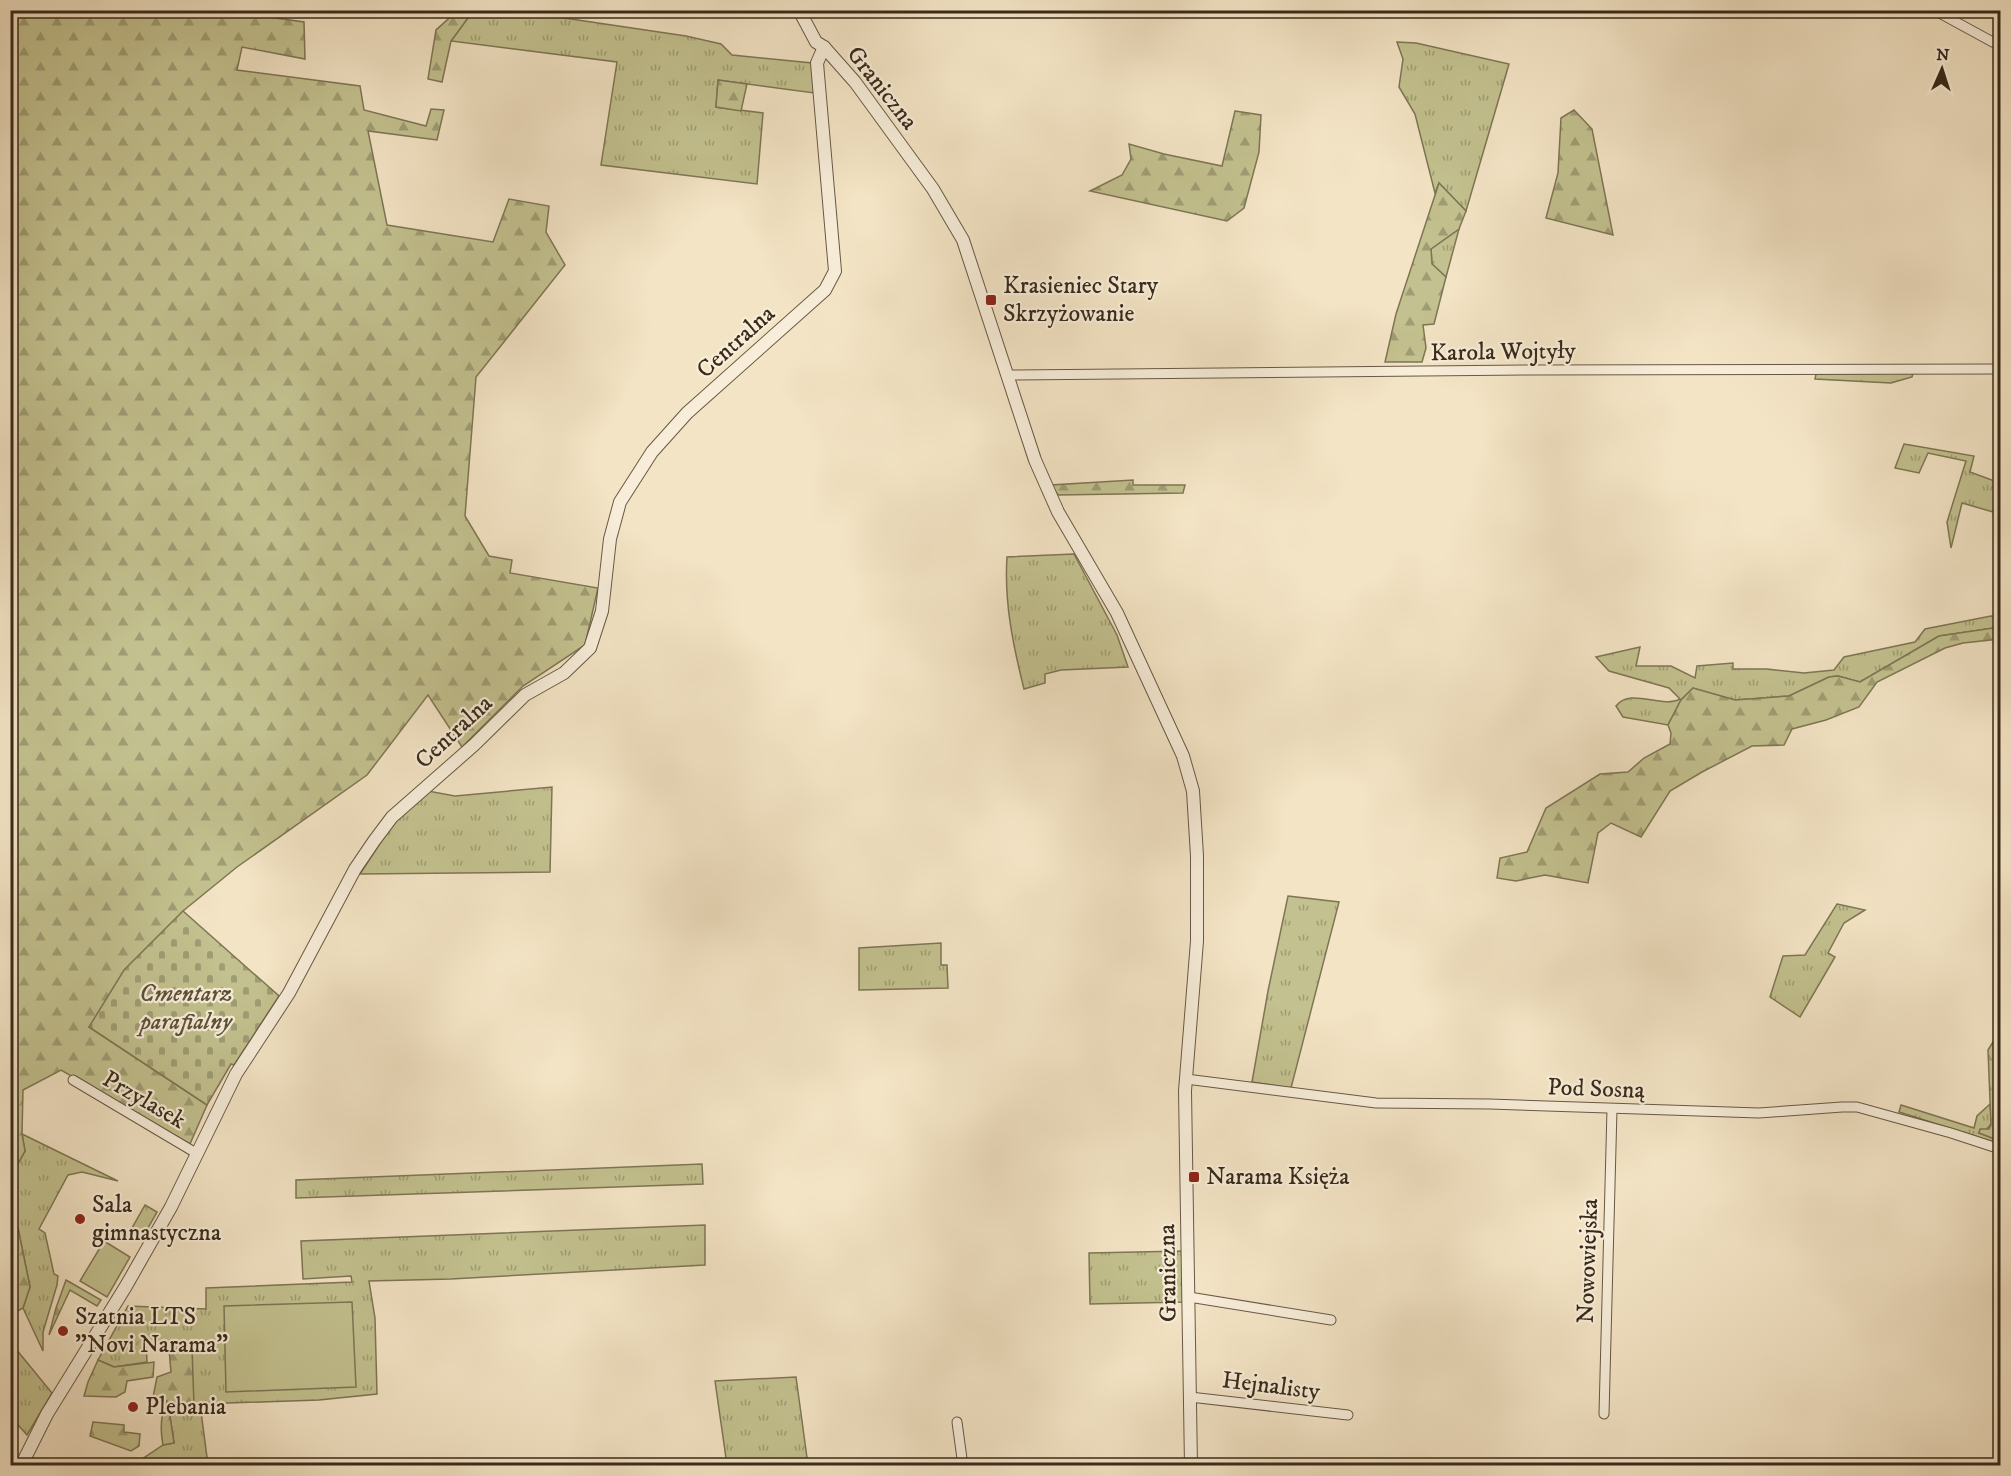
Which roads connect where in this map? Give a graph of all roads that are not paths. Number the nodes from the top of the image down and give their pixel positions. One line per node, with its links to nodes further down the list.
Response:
1 (799, 10): 4 (street, Graniczna)
2 (1934, 10): 3 (street)
3 (2001, 46)
4 (824, 47): 6 (street, Graniczna); 11 (street, Centralna)
5 (2001, 369): 6 (street, Karola Wojtyły)
6 (1007, 375): 7 (street, Graniczna)
7 (1186, 1079): 9 (street, Pod Sosną); 12 (street, Graniczna)
8 (73, 1080): 11 (street, Przylasek)
9 (1612, 1109): 10 (street, Pod Sosną); 15 (street, Nowowiejska)
10 (2001, 1149)
11 (196, 1153): 18 (street, Centralna)
12 (1189, 1297): 13 (street); 14 (street, Graniczna)
13 (1331, 1320)
14 (1190, 1397): 16 (street, Hejnalisty); 20 (street, Graniczna)
15 (1604, 1414)
16 (1347, 1415)
17 (957, 1422): 19 (street)
18 (21, 1466)
19 (963, 1466)
20 (1191, 1466)

